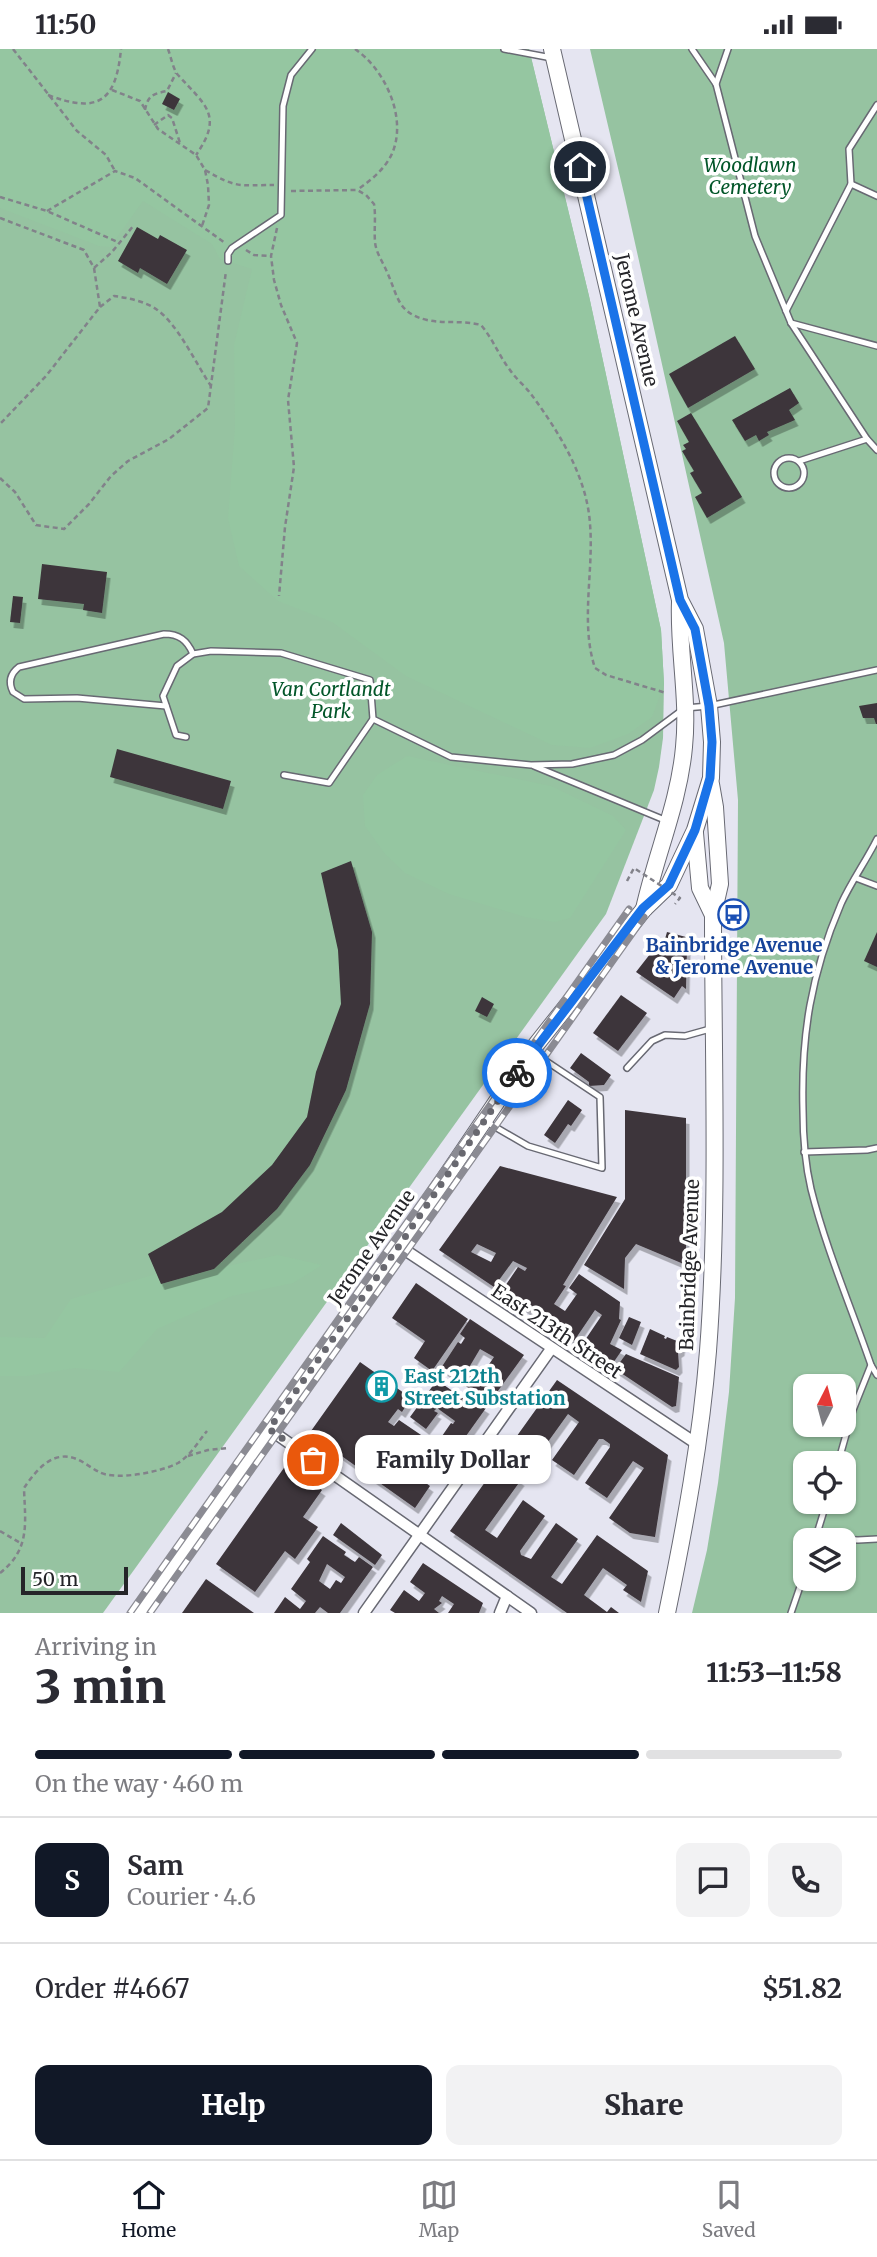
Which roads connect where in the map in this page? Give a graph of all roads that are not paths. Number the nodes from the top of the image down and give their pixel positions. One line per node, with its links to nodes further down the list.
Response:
1 (312, 49): 10 (lane)
2 (504, 49): 5 (lane)
3 (692, 49): 6 (lane)
4 (728, 49): 6 (lane)
5 (554, 54): 17 (main road, Jerome Avenue)
6 (716, 84): 11 (lane)
7 (877, 105): 8 (lane)
8 (851, 184): 9 (lane); 11 (lane)
9 (877, 196)
10 (228, 261)
11 (786, 311): 12 (lane)
12 (791, 323): 13 (lane); 14 (lane)
13 (877, 346)
14 (867, 439): 15 (lane); 16 (lane)
15 (877, 450)
16 (799, 461): 16 (lane)
17 (680, 600): 21 (main road, Jerome Avenue); 22 (main road, Jerome Avenue)
18 (193, 654): 20 (lane); 20 (lane); 23 (lane)
19 (877, 670): 21 (lane)
20 (166, 706): 24 (lane)
21 (709, 706): 22 (lane); 27 (main road, Jerome Avenue)
22 (685, 708): 25 (lane); 28 (main road, Jerome Avenue)
23 (373, 719): 25 (lane); 26 (lane)
24 (186, 737)
25 (531, 765): 28 (lane)
26 (285, 775)
27 (710, 778): 29 (main road, Jerome Avenue); 34 (main road, Bainbridge Avenue)
28 (669, 822): 29 (main road); 33 (main road, Jerome Avenue)
29 (695, 830): 33 (main road, Jerome Avenue); 34 (main road, Bainbridge Avenue)
30 (877, 839): 31 (lane)
31 (856, 878): 32 (lane); 40 (lane)
32 (877, 886)
33 (643, 908): 36 (main road, Jerome Avenue)
34 (713, 915): 35 (main road, Bainbridge Avenue)
35 (713, 1028): 37 (lane); 46 (main road, Bainbridge Avenue)
36 (531, 1051): 38 (main road, Jerome Avenue); 38 (lane)
37 (627, 1068)
38 (484, 1121): 41 (main road, Jerome Avenue)
39 (877, 1148): 40 (lane)
40 (804, 1152): 43 (lane)
41 (399, 1246): 42 (street, East 213th Street); 45 (main road, Jerome Avenue)
42 (551, 1349): 46 (street, East 213th Street); 48 (street)
43 (871, 1365): 44 (lane); 47 (lane)
44 (877, 1375)
45 (269, 1429): 48 (street); 53 (main road, Jerome Avenue)
46 (697, 1444): 57 (main road, Bainbridge Avenue)
47 (841, 1451)
48 (420, 1535): 52 (street); 54 (street)
49 (877, 1539): 50 (lane)
50 (856, 1541)
51 (799, 1591): 58 (lane)
52 (507, 1596): 55 (street); 56 (street)
53 (138, 1613)
54 (363, 1613)
55 (500, 1613)
56 (531, 1613)
57 (667, 1613)
58 (791, 1613)

